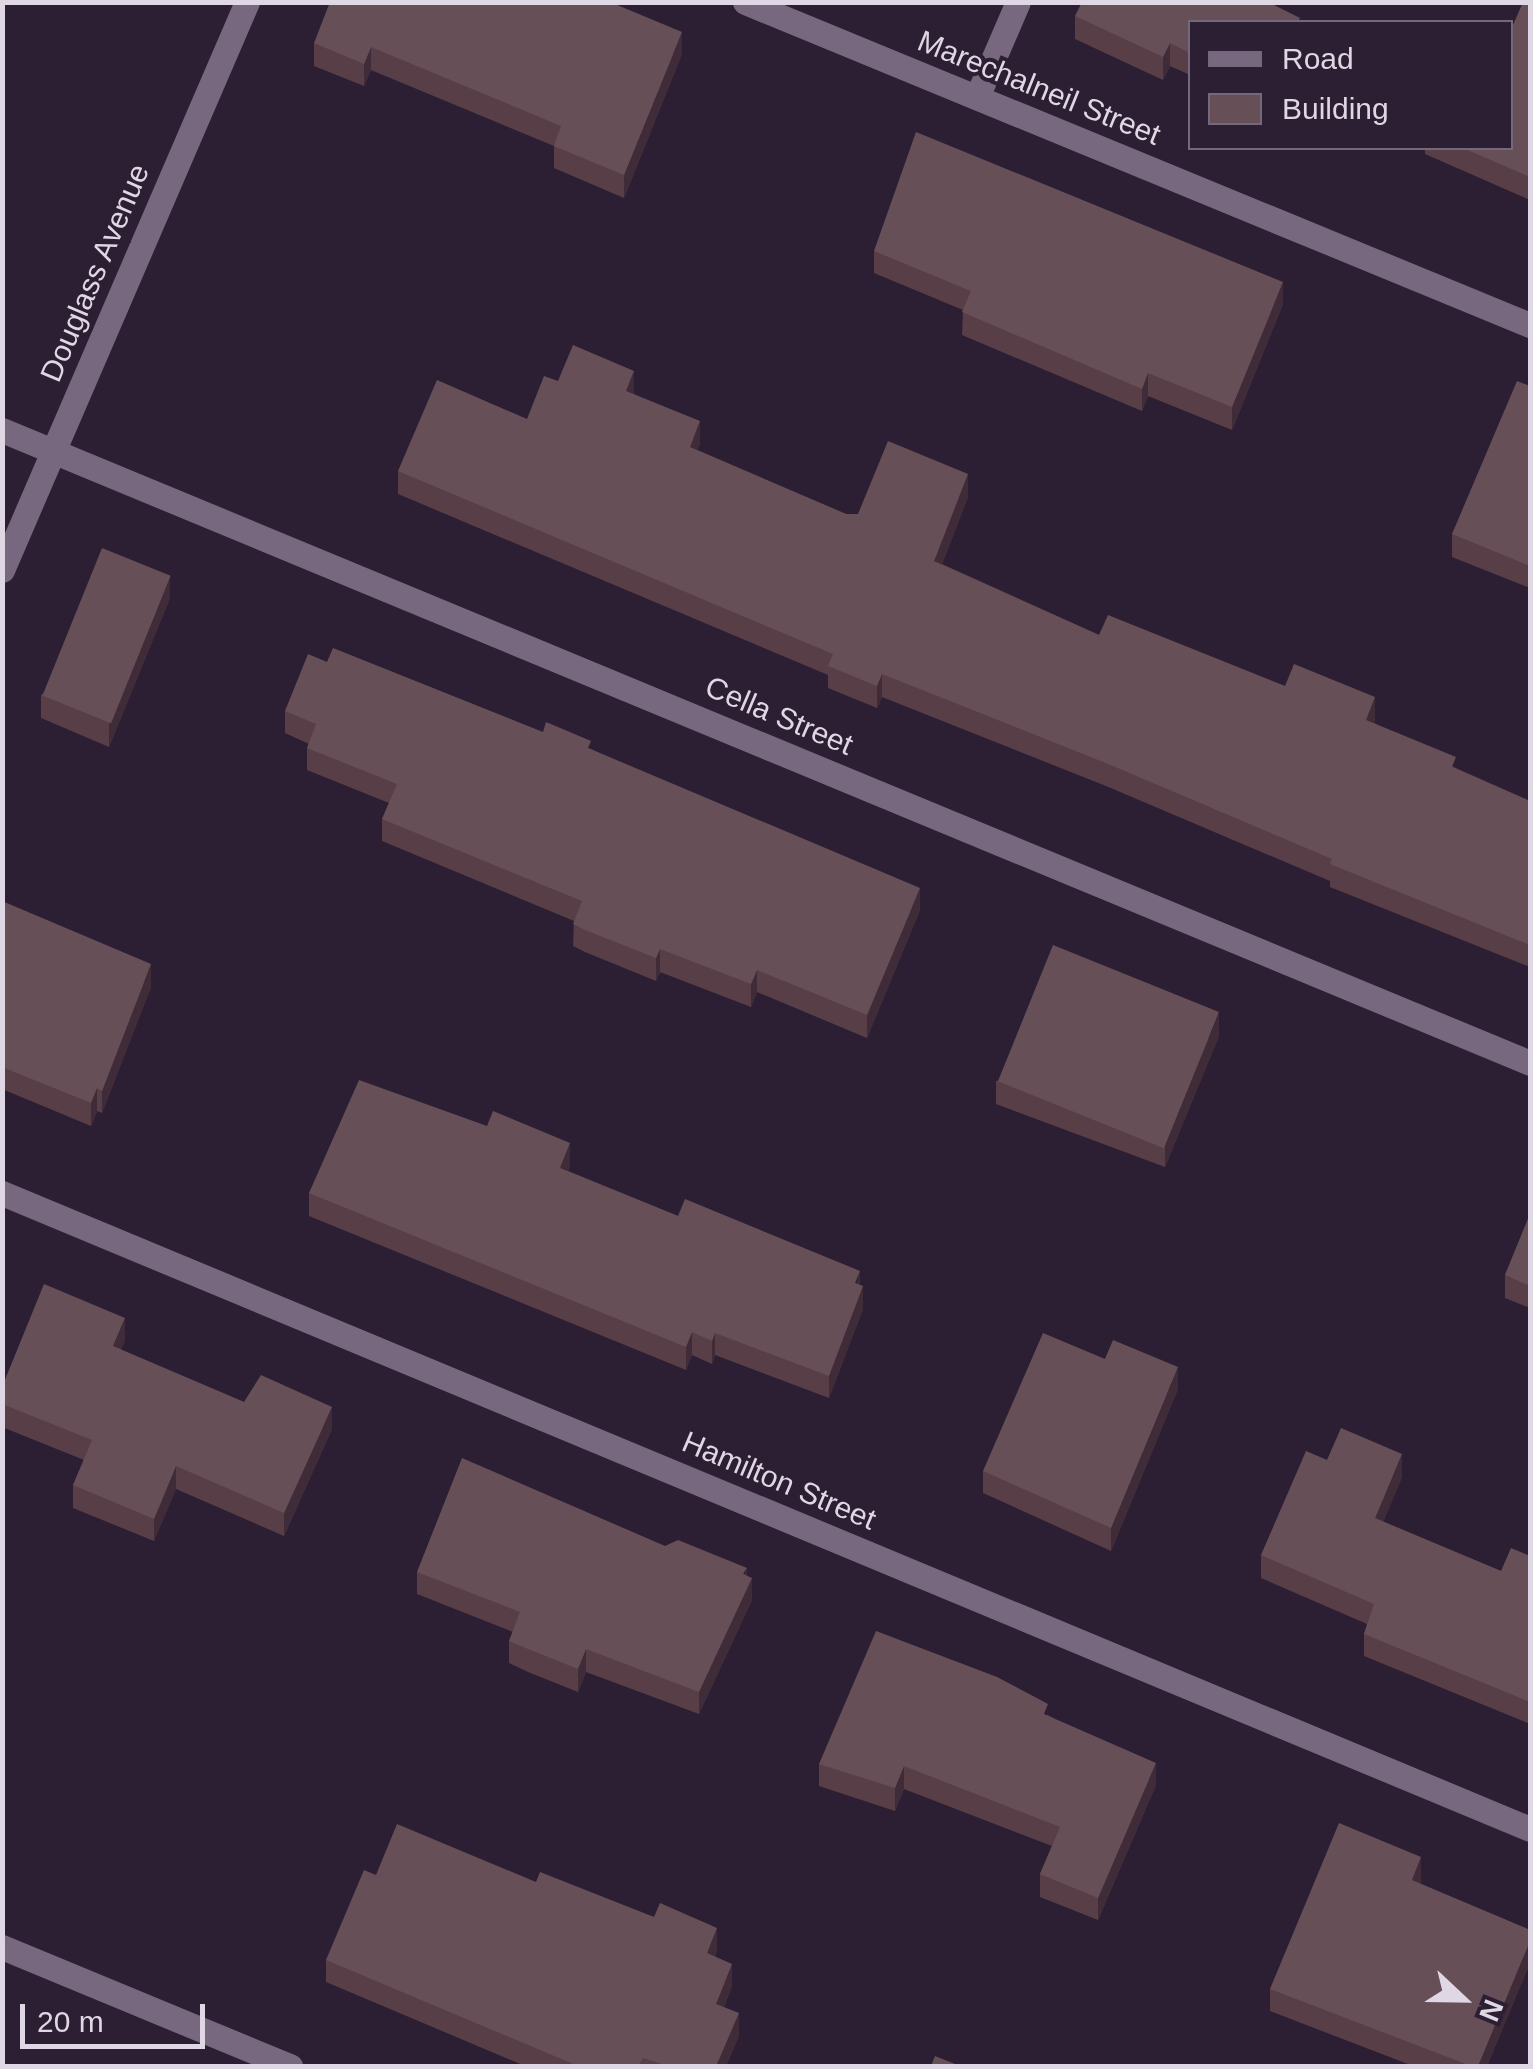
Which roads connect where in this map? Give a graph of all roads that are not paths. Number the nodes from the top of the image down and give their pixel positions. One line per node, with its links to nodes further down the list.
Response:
1 (247, 2): 7 (street, Douglass Avenue)
2 (745, 2): 4 (street, Marechalneil Street)
3 (1018, 2): 4 (street)
4 (977, 97): 5 (street, Marechalneil Street)
5 (1530, 325)
6 (2, 430): 7 (street, Cella Street)
7 (54, 450): 8 (street, Douglass Avenue); 9 (street, Cella Street)
8 (2, 570)
9 (1530, 1062)
10 (2, 1193): 11 (street, Hamilton Street)
11 (1530, 1829)
12 (2, 1947): 13 (street)
13 (290, 2066)

